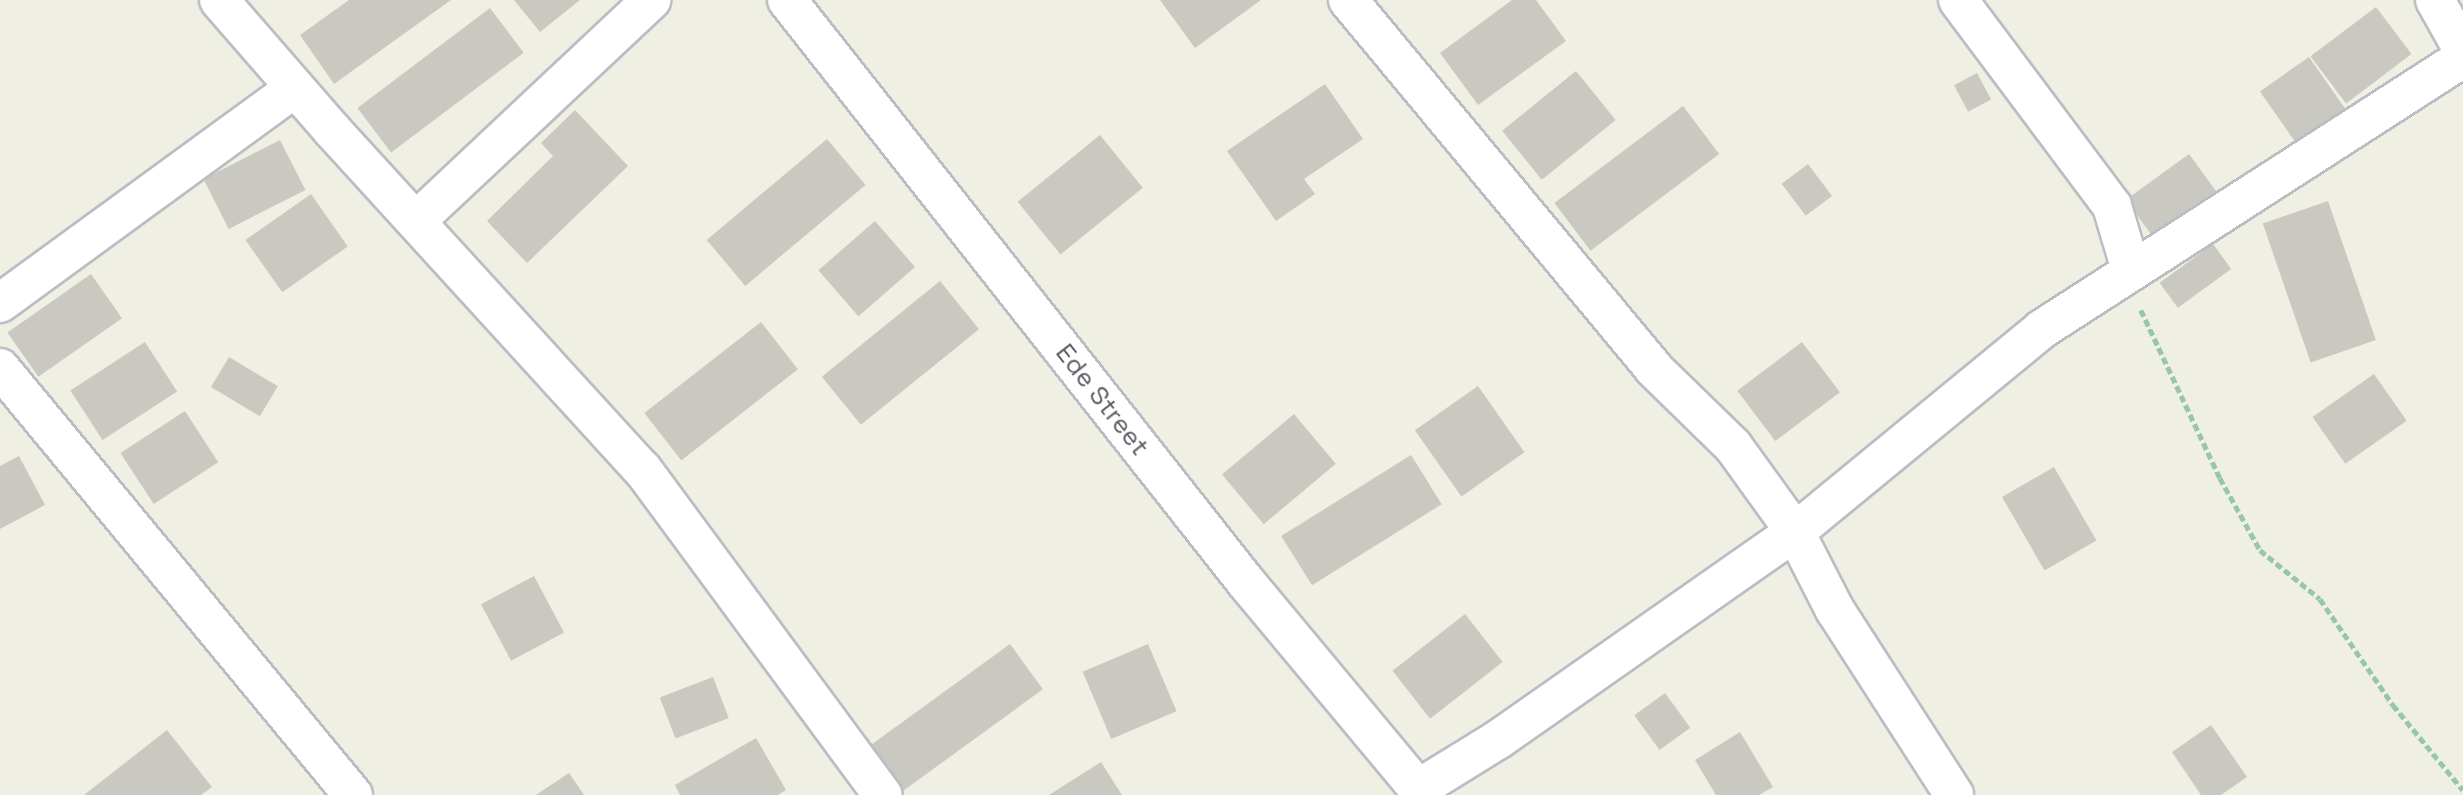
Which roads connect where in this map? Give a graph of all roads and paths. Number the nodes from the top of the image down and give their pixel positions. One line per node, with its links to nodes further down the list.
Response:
1 (219, 0): 9 (street)
2 (651, 0): 10 (street)
3 (787, 0): 16 (street, Ede Street)
4 (1348, 0): 14 (street)
5 (1958, 0): 11 (street)
6 (2435, 0): 7 (street)
7 (2463, 50)
8 (2463, 58): 11 (street)
9 (295, 88): 10 (street); 12 (street)
10 (416, 221): 18 (street)
11 (2131, 270): 14 (street); 15 (path)
12 (0, 303)
13 (0, 368): 17 (street)
14 (1795, 532): 16 (street); 19 (street)
15 (2463, 790)
16 (1420, 792)
17 (353, 795)
18 (883, 795)
19 (1954, 795)

